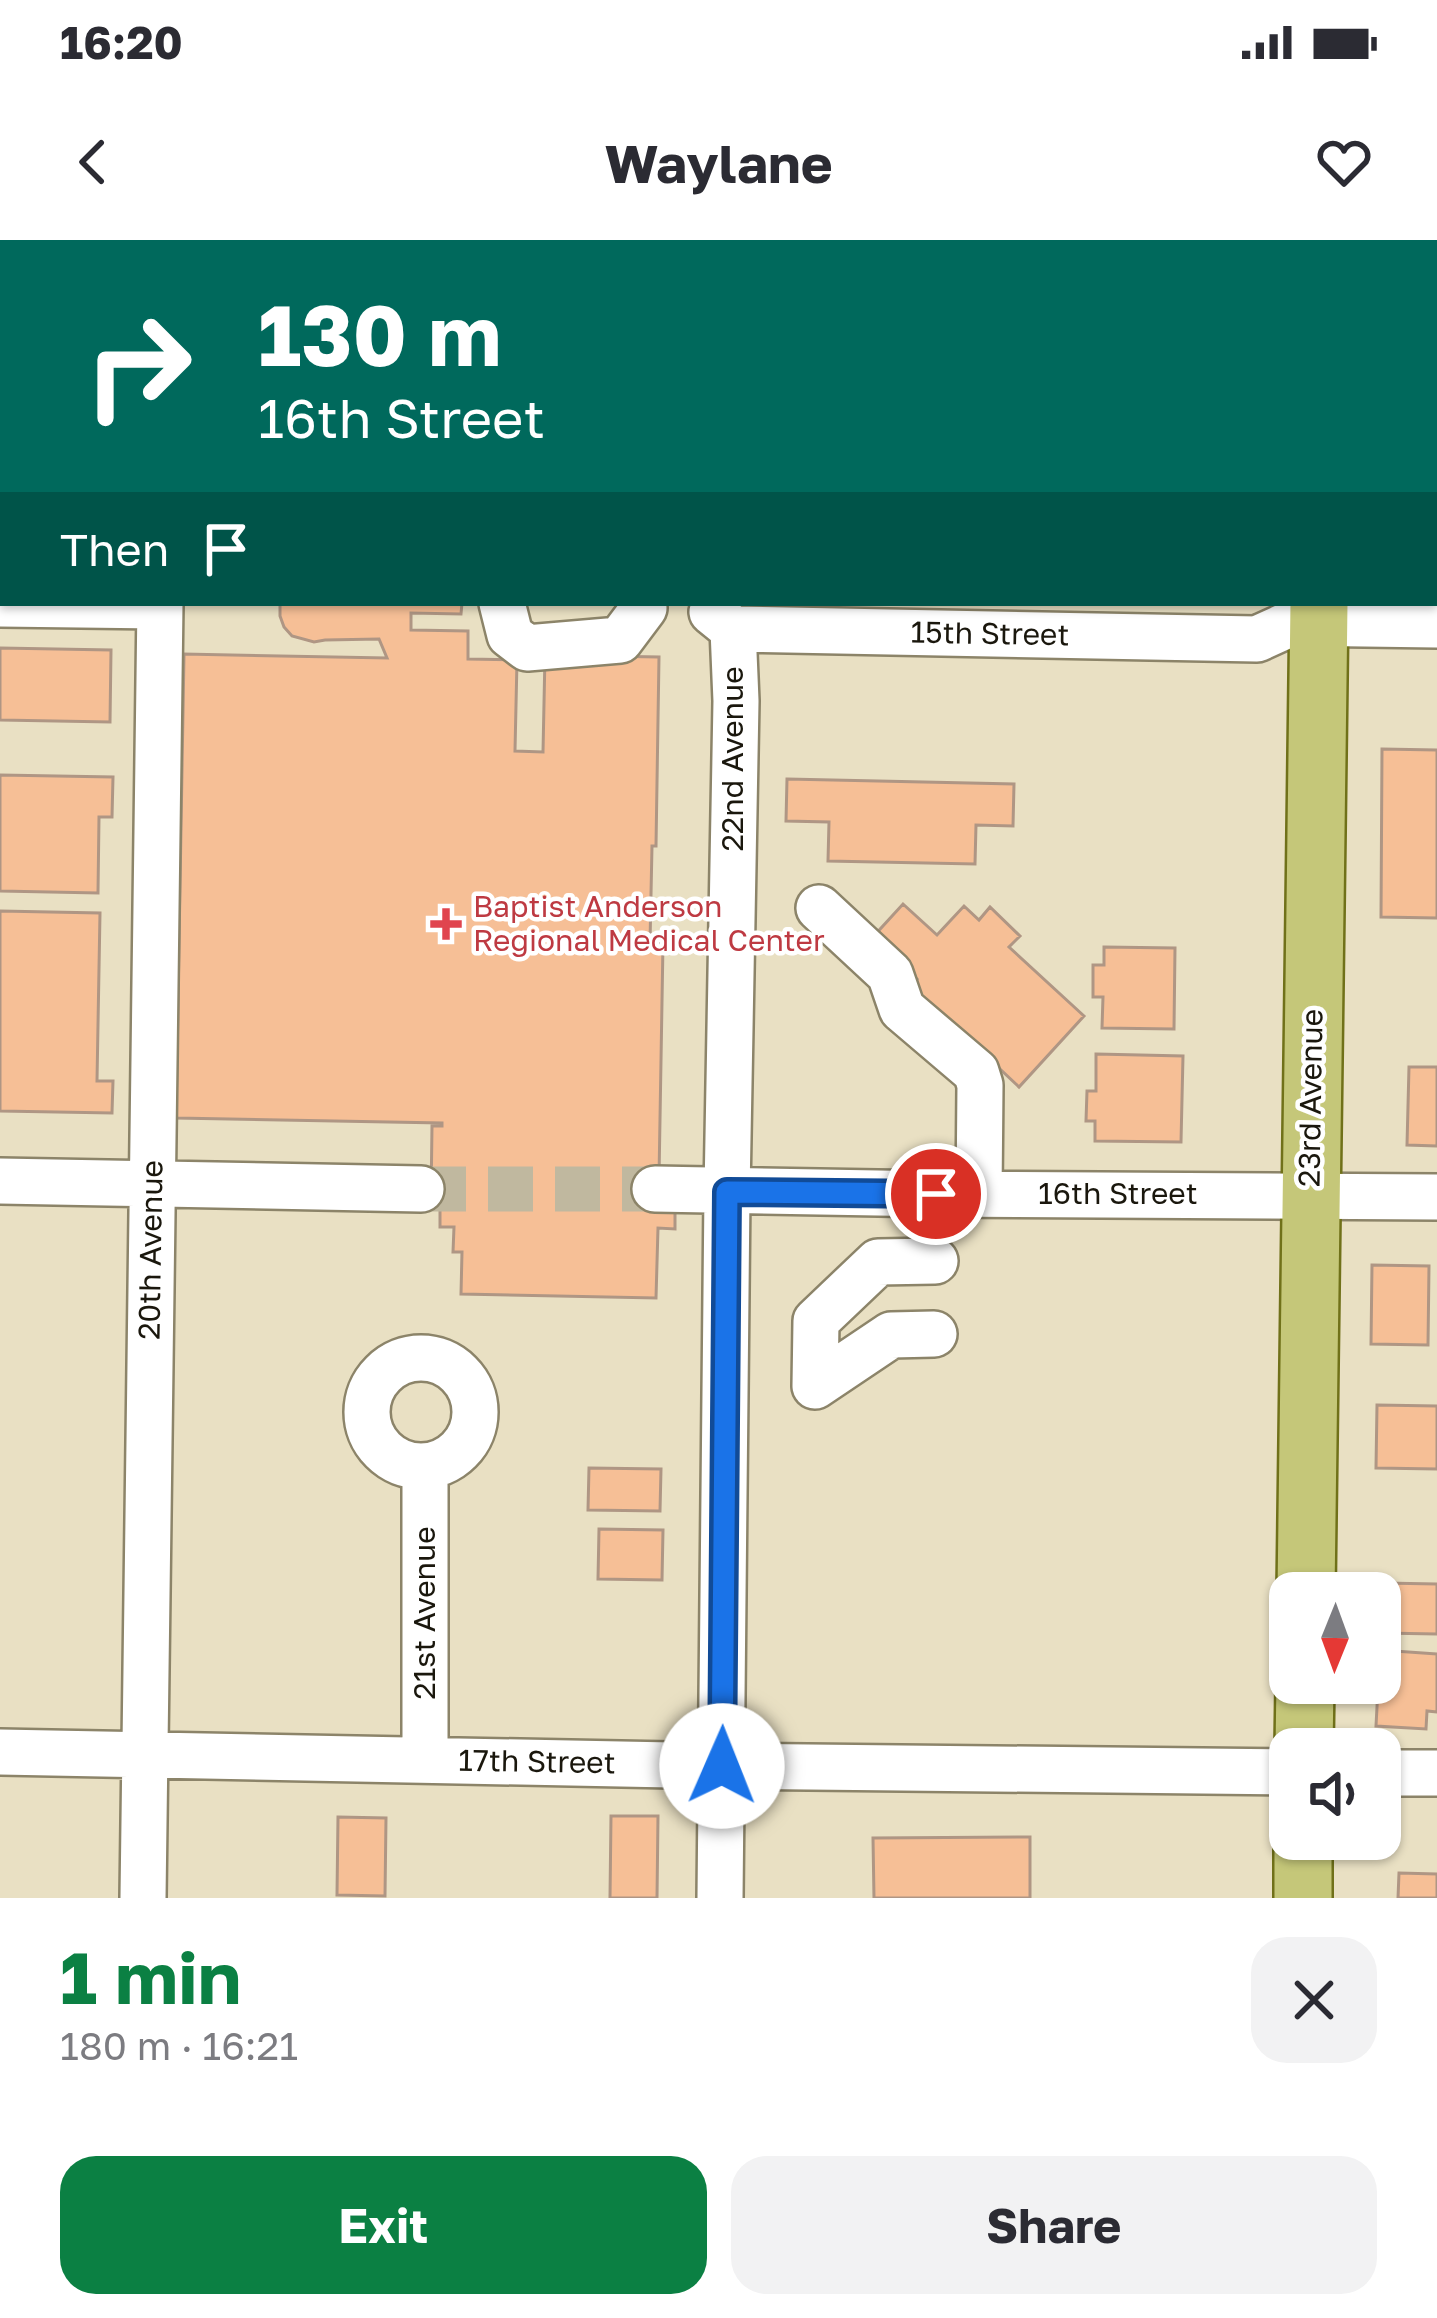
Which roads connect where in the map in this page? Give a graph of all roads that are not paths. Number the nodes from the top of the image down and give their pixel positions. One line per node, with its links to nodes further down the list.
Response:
1 (160, 606): 11 (street, 20th Avenue)
2 (503, 606): 3 (street)
3 (641, 606)
4 (651, 606): 6 (street, 15th Street)
5 (1300, 613): 7 (street, 15th Street); 8 (street, 15th Street); 16 (main road, 23rd Avenue)
6 (724, 614): 7 (street, 15th Street); 14 (street, 22nd Avenue)
7 (1064, 619)
8 (1437, 625)
9 (819, 908): 15 (street)
10 (0, 1181): 11 (street)
11 (152, 1184): 13 (street); 23 (street, 20th Avenue)
12 (655, 1189): 14 (street, 16th Street)
13 (421, 1190)
14 (727, 1192): 15 (street, 16th Street); 25 (street, 22nd Avenue)
15 (980, 1194): 16 (street, 16th Street)
16 (1309, 1195): 17 (street, 16th Street); 21 (main road, 23rd Avenue)
17 (1437, 1197)
18 (935, 1261): 19 (street)
19 (934, 1334)
20 (425, 1466): 24 (street, 21st Avenue)
21 (1306, 1572)
22 (0, 1753): 23 (street, 17th Street)
23 (145, 1754): 24 (street, 17th Street); 30 (street, 20th Avenue)
24 (425, 1760): 25 (street, 17th Street)
25 (722, 1766): 26 (street, 17th Street); 31 (street, 22nd Avenue)
26 (1269, 1772)
27 (1401, 1773): 28 (street)
28 (1437, 1774)
29 (1304, 1860): 32 (main road)
30 (143, 1898)
31 (720, 1898)
32 (1303, 1898)

